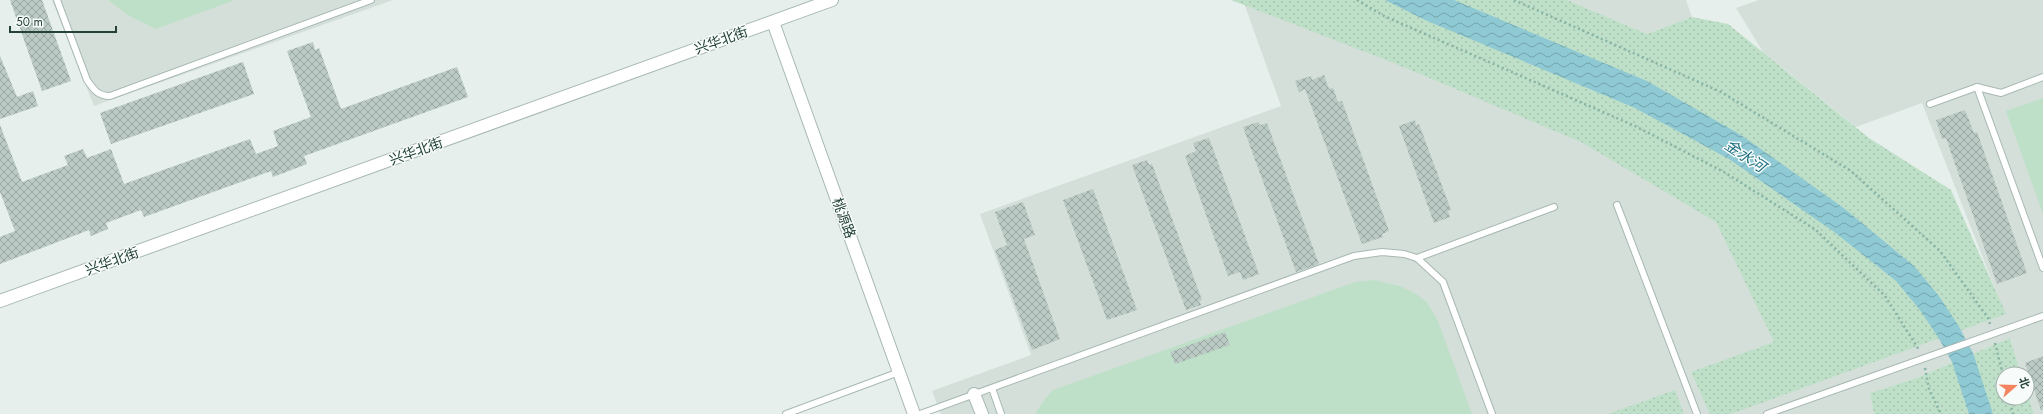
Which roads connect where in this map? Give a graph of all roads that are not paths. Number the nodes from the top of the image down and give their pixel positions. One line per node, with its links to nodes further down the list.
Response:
1 (57, 0): 2 (lane)
2 (371, 0)
3 (832, 0): 4 (street, 兴华北街)
4 (773, 22): 12 (street, 兴华北街); 14 (street, 桃源路)
5 (2043, 77): 6 (lane)
6 (1977, 87): 7 (lane); 11 (lane)
7 (1930, 104)
8 (1617, 205): 23 (lane)
9 (1554, 207): 10 (lane)
10 (1417, 258): 15 (lane); 22 (lane)
11 (2043, 268)
12 (0, 301)
13 (2043, 316): 24 (lane)
14 (899, 372): 17 (lane); 18 (street, 桃源路)
15 (992, 388): 16 (lane); 21 (lane)
16 (974, 394): 19 (lane); 20 (street)
17 (786, 414)
18 (914, 414)
19 (920, 414)
20 (982, 414)
21 (1001, 414)
22 (1492, 414)
23 (1697, 414)
24 (1766, 414)

